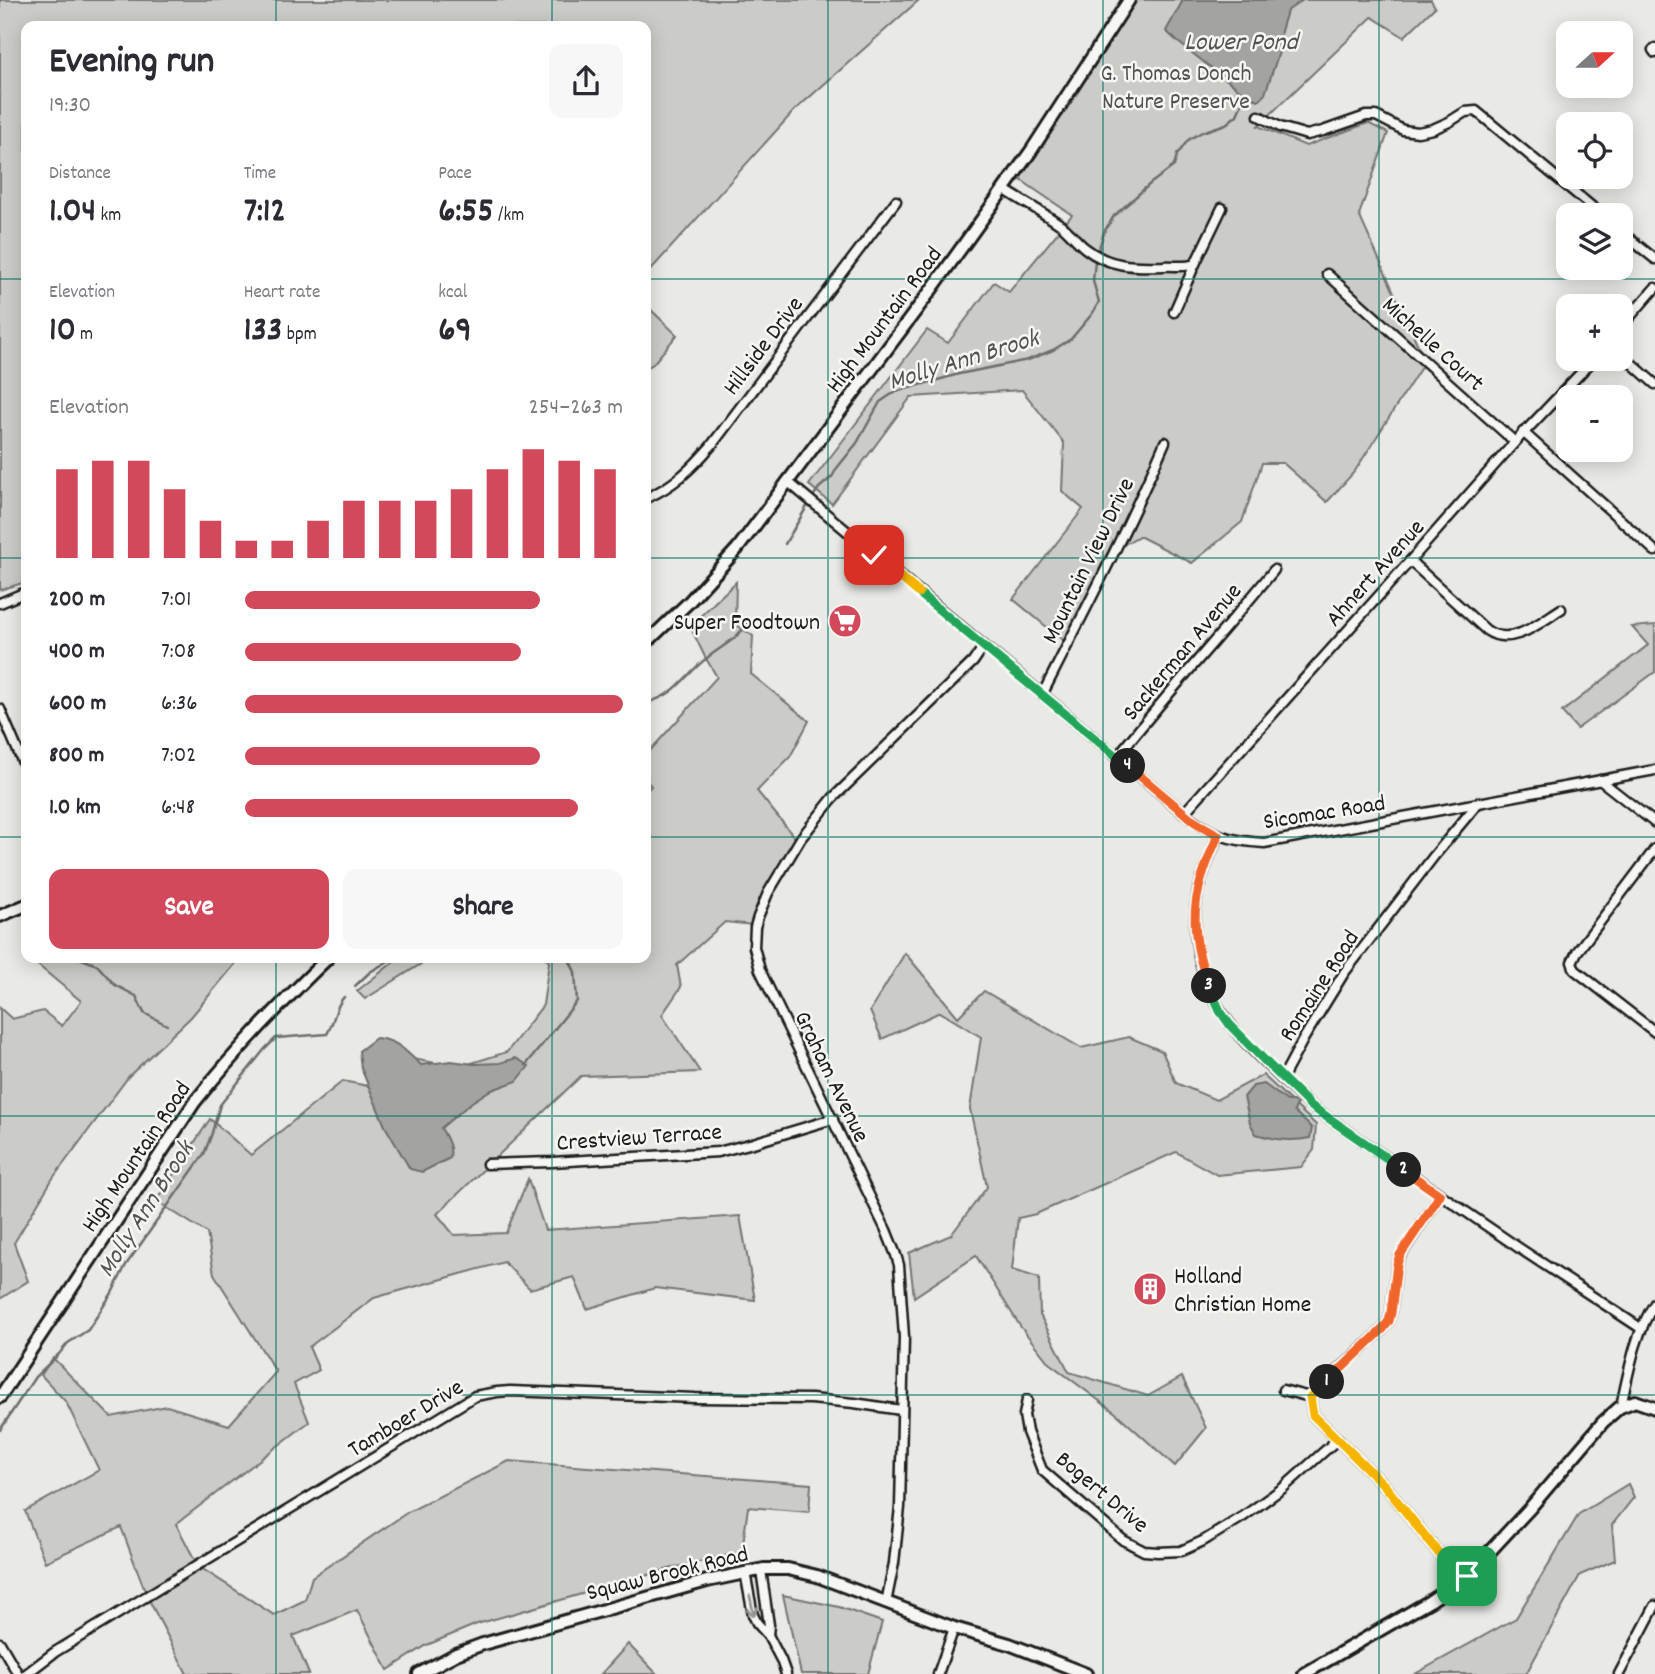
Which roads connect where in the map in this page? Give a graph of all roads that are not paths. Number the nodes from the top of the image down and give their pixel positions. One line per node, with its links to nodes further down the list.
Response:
1 (1129, 0): 3 (street, High Mountain Road)
2 (1259, 116): 5 (street)
3 (1005, 190): 9 (street); 20 (street, High Mountain Road)
4 (896, 201): 21 (street, Hillside Drive)
5 (1587, 203)
6 (1222, 208): 9 (street)
7 (1633, 241): 8 (street)
8 (1655, 259)
9 (1195, 264): 12 (street)
10 (1327, 274): 19 (street, Michelle Court)
11 (1655, 288): 13 (street)
12 (1174, 312)
13 (1633, 313)
14 (1633, 364): 16 (street)
15 (1582, 371): 17 (street, Ahnert Avenue)
16 (1655, 384)
17 (1523, 432): 19 (street, Ahnert Avenue); 22 (street)
18 (1166, 442): 30 (street, Mountain View Drive)
19 (1515, 442): 23 (street, Ahnert Avenue)
20 (787, 481): 28 (street, High Mountain Road); 29 (street, Sicomac Road)
21 (651, 496)
22 (1655, 551)
23 (1410, 561): 27 (street); 37 (street, Ahnert Avenue)
24 (1274, 570): 33 (street, Sackerman Avenue)
25 (21, 594): 26 (street)
26 (0, 603)
27 (1561, 609)
28 (651, 638)
29 (984, 646): 30 (street, Sicomac Road); 46 (street, Graham Avenue)
30 (1042, 695): 33 (street, Sicomac Road)
31 (0, 709): 32 (street)
32 (21, 748)
33 (1117, 757): 37 (street, Sicomac Road)
34 (1655, 769): 35 (street, Sicomac Road)
35 (1600, 780): 36 (street, Sicomac Road); 38 (street)
36 (1479, 802): 39 (street, Sicomac Road); 45 (street, Romaine Road)
37 (1184, 813): 39 (street, Sicomac Road)
38 (1655, 823)
39 (1218, 835): 45 (street)
40 (1655, 849): 44 (street)
41 (21, 907): 42 (street)
42 (0, 916)
43 (322, 963): 52 (street, High Mountain Road)
44 (1655, 1032)
45 (1282, 1079): 48 (street, Romaine Road)
46 (832, 1119): 47 (street, Crestview Terrace); 57 (street, Graham Avenue)
47 (487, 1164)
48 (1440, 1195): 50 (street, Romaine Road); 53 (street)
49 (1655, 1303): 50 (street)
50 (1642, 1329): 55 (street)
51 (1283, 1390): 53 (street)
52 (0, 1397)
53 (1310, 1397): 58 (street)
54 (1027, 1400): 58 (street, Bogert Drive)
55 (1621, 1406): 56 (street); 61 (street)
56 (1655, 1408)
57 (901, 1410): 62 (street, Graham Avenue); 68 (street, Tamboer Drive)
58 (1338, 1439): 61 (street)
59 (761, 1570): 60 (street, Squaw Brook Road); 62 (street, Squaw Brook Road); 65 (street)
60 (745, 1572): 65 (street, one-way to 65); 69 (street, Squaw Brook Road)
61 (1461, 1581): 73 (street)
62 (886, 1603): 64 (street, Squaw Brook Road)
63 (1655, 1606): 74 (street)
64 (954, 1628): 71 (street); 72 (street, Squaw Brook Road)
65 (768, 1635): 70 (street)
66 (0, 1643): 67 (street)
67 (18, 1674)
68 (26, 1674)
69 (419, 1674)
70 (786, 1674)
71 (938, 1674)
72 (1086, 1674)
73 (1304, 1674)
74 (1619, 1674)

